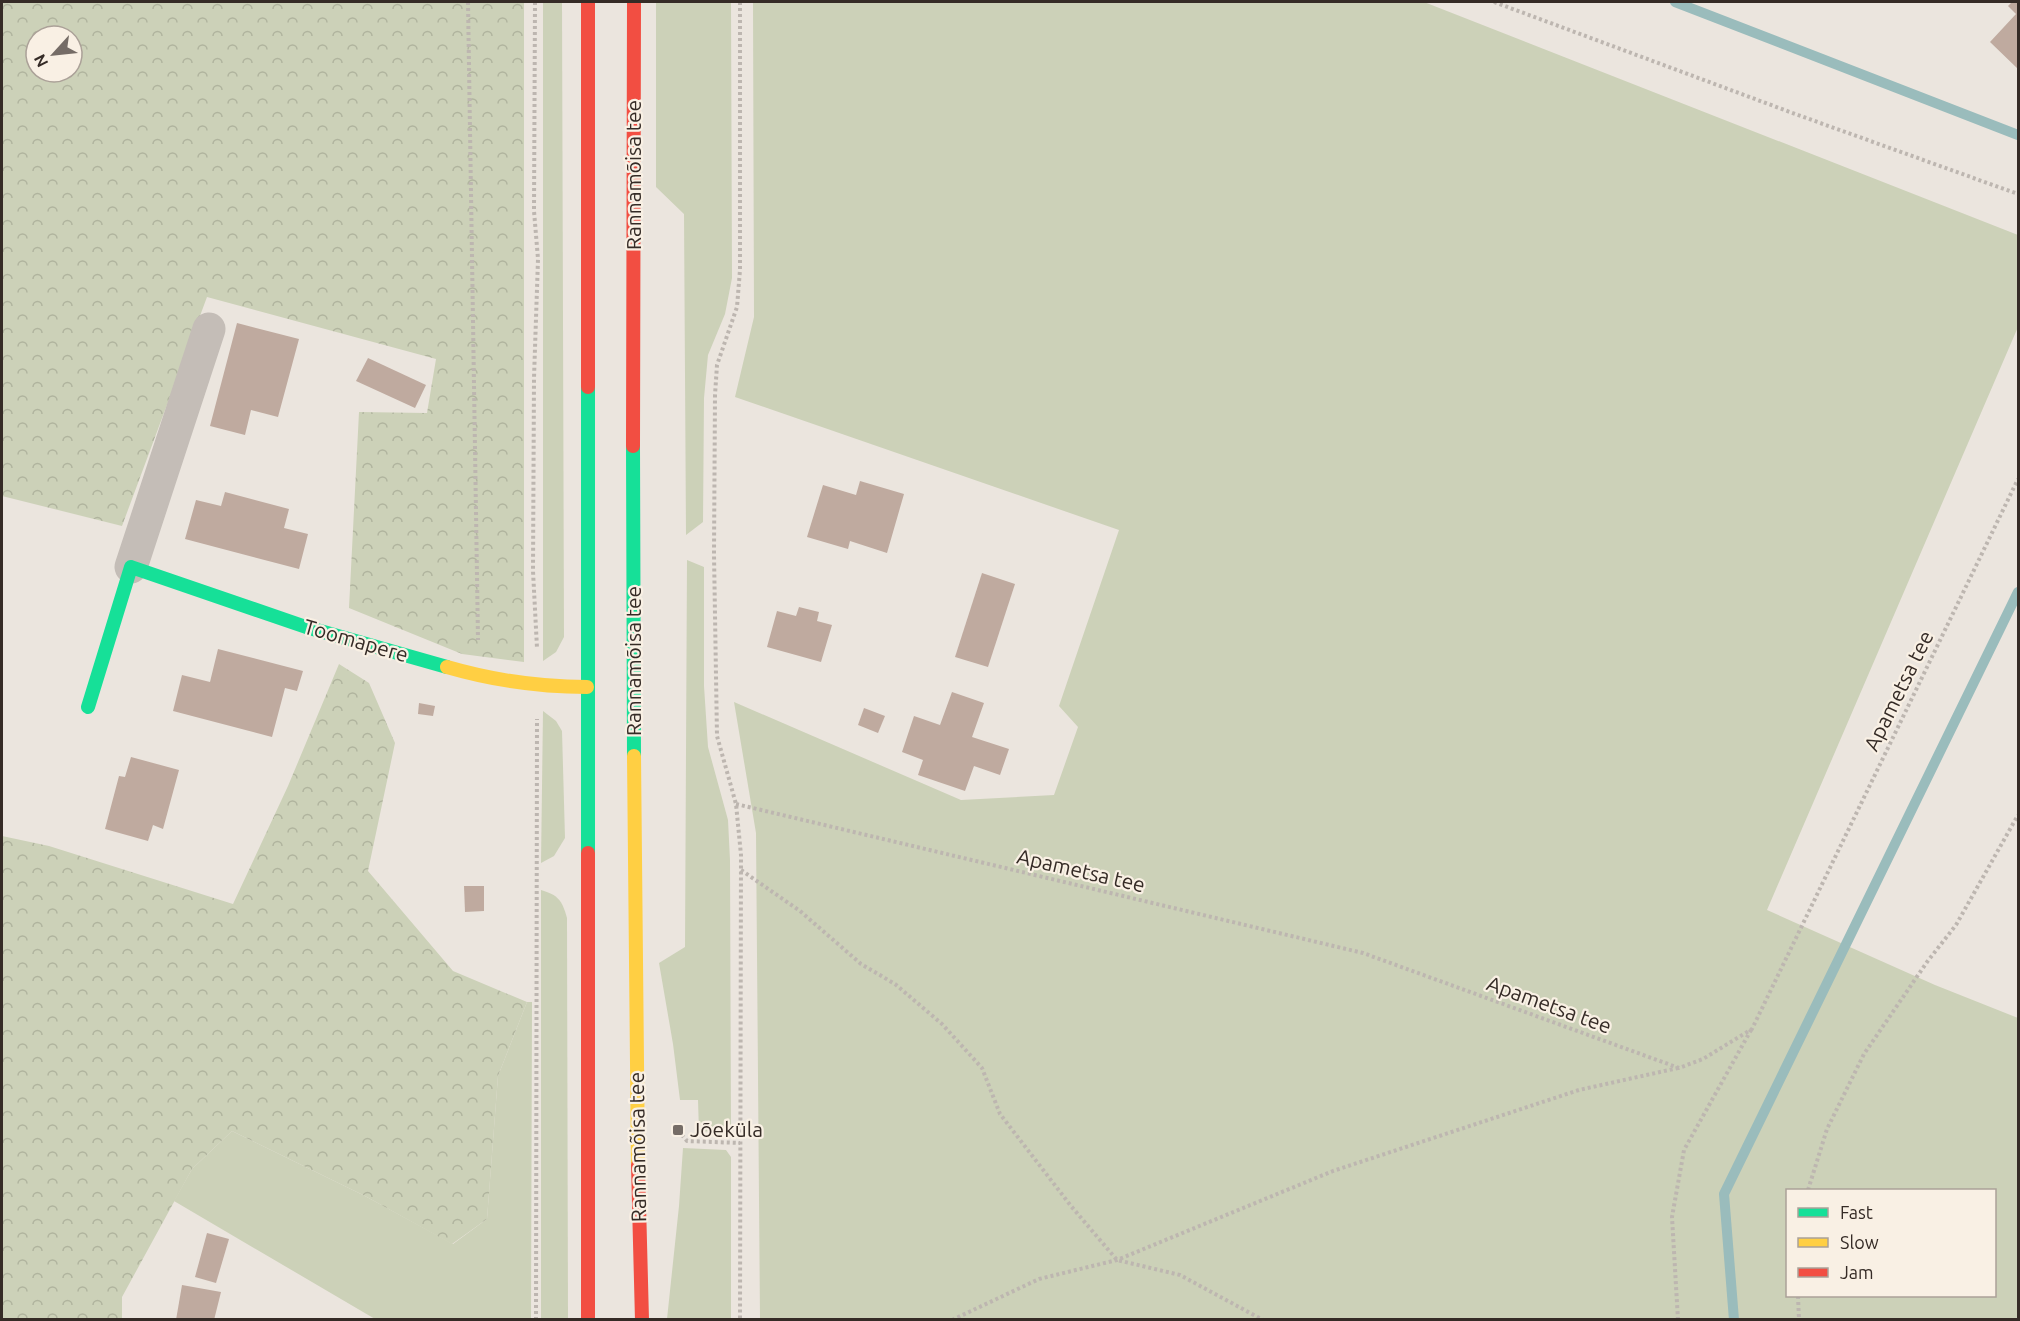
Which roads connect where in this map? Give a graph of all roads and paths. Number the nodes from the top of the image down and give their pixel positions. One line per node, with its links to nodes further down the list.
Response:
1 (468, 2): 10 (path)
2 (588, 2): 11 (street)
3 (634, 2): 24 (street, Rannamõisa tee)
4 (740, 2): 13 (path)
5 (1494, 2): 6 (path)
6 (2019, 194)
7 (209, 329): 9 (street)
8 (2019, 479): 16 (path, Apametsa tee)
9 (131, 567): 10 (street, Toomapere); 12 (street)
10 (479, 676): 11 (street, Toomapere)
11 (587, 687): 23 (street)
12 (88, 707)
13 (736, 804): 15 (path); 17 (path, Apametsa tee)
14 (2019, 815): 20 (path)
15 (741, 870): 19 (path); 21 (path)
16 (1752, 1029): 17 (path); 28 (path, Apametsa tee)
17 (1679, 1068): 21 (path)
18 (678, 1130): 19 (path)
19 (740, 1143): 25 (path)
20 (1809, 1189)
21 (1117, 1260): 26 (path); 27 (path)
22 (1798, 1297): 29 (path)
23 (588, 1320)
24 (642, 1320)
25 (740, 1320)
26 (952, 1320)
27 (1263, 1320)
28 (1678, 1320)
29 (1799, 1320)

